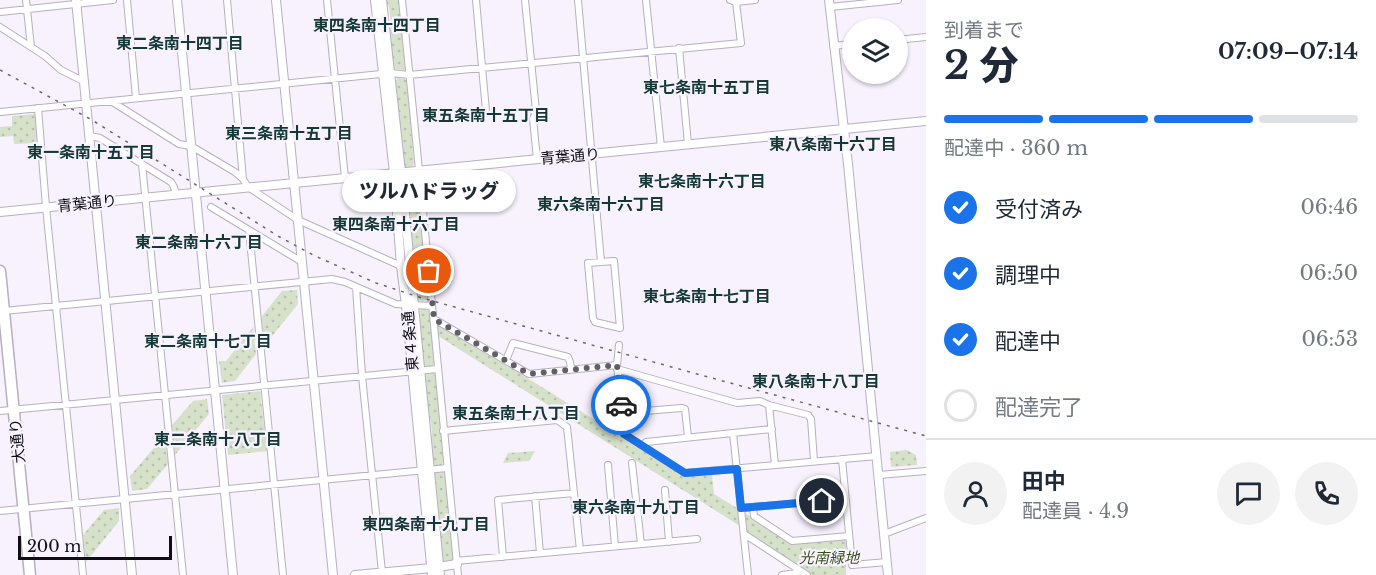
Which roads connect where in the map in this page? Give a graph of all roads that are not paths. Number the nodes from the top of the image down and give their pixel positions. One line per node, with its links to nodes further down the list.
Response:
1 (26, 0): 20 (street)
2 (113, 0): 18 (street)
3 (127, 0): 40 (street)
4 (177, 0): 39 (street)
5 (227, 0): 38 (street)
6 (276, 0): 37 (street)
7 (327, 0): 35 (street)
8 (375, 0): 33 (street, 東４条通)
9 (382, 0): 33 (street, 東４条通)
10 (402, 0): 34 (street)
11 (476, 0): 32 (street)
12 (525, 0): 31 (street)
13 (578, 0): 30 (street)
14 (646, 0): 29 (street)
15 (755, 0): 17 (street)
16 (898, 0): 19 (street)
17 (733, 1): 28 (street)
18 (77, 2): 20 (street); 36 (street)
19 (829, 3): 26 (street)
20 (27, 9): 21 (street); 27 (street)
21 (0, 12)
22 (0, 27): 27 (street)
23 (926, 37): 24 (street)
24 (908, 39)
25 (842, 45): 26 (street)
26 (833, 46): 47 (street)
27 (31, 47): 36 (street)
28 (679, 48): 29 (street); 49 (street)
29 (652, 51): 30 (street); 51 (street)
30 (584, 58): 31 (street); 52 (street)
31 (531, 63): 32 (street); 53 (street)
32 (483, 68): 34 (street); 44 (street)
33 (387, 74): 34 (street); 35 (street); 56 (street, 東４条通)
34 (409, 75): 55 (street)
35 (334, 79): 37 (street); 57 (street)
36 (85, 82): 42 (street)
37 (285, 84): 38 (street); 59 (street)
38 (235, 89): 39 (street); 58 (street)
39 (186, 93): 40 (street); 50 (street)
40 (136, 98): 41 (street)
41 (111, 101): 42 (street); 50 (street)
42 (87, 103): 43 (street); 48 (street)
43 (38, 108): 45 (street); 66 (street)
44 (486, 111)
45 (0, 112)
46 (926, 122): 47 (street, 青葉通り)
47 (844, 130): 49 (street, 青葉通り); 108 (street)
48 (90, 136): 54 (street); 65 (street)
49 (688, 144): 51 (street, 青葉通り)
50 (191, 146): 58 (street); 62 (street)
51 (661, 147): 52 (street, 青葉通り)
52 (592, 154): 53 (street, 青葉通り); 72 (street)
53 (537, 159): 55 (street, 青葉通り)
54 (142, 164): 63 (street); 64 (street)
55 (419, 170): 56 (street, 青葉通り)
56 (397, 172): 57 (street, 青葉通り); 61 (street, 東４条通); 73 (street, 東４条通)
57 (345, 178): 59 (street, 青葉通り)
58 (243, 179): 60 (street)
59 (294, 183): 60 (street, 青葉通り); 69 (street)
60 (248, 187): 62 (street, 青葉通り); 69 (street)
61 (403, 191): 81 (street, 東４条通); 83 (street)
62 (195, 193): 63 (street, 青葉通り); 78 (street)
63 (176, 195): 64 (street, 青葉通り)
64 (146, 197): 65 (street, 青葉通り); 79 (street)
65 (96, 202): 66 (street, 青葉通り); 80 (street)
66 (46, 207): 68 (street, 青葉通り); 82 (street)
67 (211, 207): 70 (street)
68 (0, 212)
69 (298, 220): 71 (street); 73 (street)
70 (249, 230): 71 (street); 76 (street)
71 (302, 262): 75 (street)
72 (601, 262): 72 (street)
73 (401, 266): 81 (street, 東４条通)
74 (0, 271): 84 (highway, 大通り)
75 (304, 281): 76 (street); 77 (street); 93 (street)
76 (254, 287): 78 (street); 94 (street)
77 (356, 287): 81 (street); 92 (street)
78 (205, 292): 79 (street); 95 (street)
79 (156, 297): 80 (street); 96 (street)
80 (106, 302): 82 (street); 97 (street)
81 (410, 304): 83 (street); 91 (street, 東４条通)
82 (56, 306): 84 (street); 98 (street)
83 (432, 306): 85 (street)
84 (2, 312): 100 (highway, 大通り)
85 (434, 319): 87 (street); 89 (street)
86 (619, 345): 88 (street)
87 (506, 360): 90 (street); 90 (street)
88 (617, 367): 90 (street); 99 (street); 102 (street)
89 (437, 369): 91 (street); 104 (street)
90 (571, 369)
91 (416, 371): 92 (street); 116 (street, 東４条通)
92 (362, 376): 93 (street); 118 (street)
93 (313, 381): 94 (street); 120 (street)
94 (264, 386): 95 (street); 121 (street)
95 (215, 390): 96 (street); 122 (street)
96 (166, 395): 97 (street); 125 (street)
97 (115, 400): 98 (street); 128 (street)
98 (66, 405): 100 (street); 129 (street)
99 (769, 405): 103 (street); 110 (street)
100 (14, 410): 101 (street); 132 (highway, 大通り)
101 (0, 411)
102 (622, 413): 106 (street); 107 (street)
103 (772, 429): 105 (street); 113 (street)
104 (444, 431): 114 (street); 124 (street)
105 (733, 433): 106 (street); 115 (street)
106 (688, 437): 107 (street)
107 (643, 446): 115 (street)
108 (877, 456): 109 (street); 119 (street)
109 (842, 459): 110 (street); 127 (street)
110 (814, 461): 113 (street)
111 (632, 463): 142 (street)
112 (608, 465): 143 (street)
113 (775, 465): 115 (street)
114 (447, 468): 116 (street); 147 (street)
115 (737, 469): 131 (street)
116 (426, 470): 118 (street); 149 (street, 東４条通)
117 (926, 471): 119 (street)
118 (372, 475): 120 (street); 151 (street)
119 (879, 475): 138 (street)
120 (323, 480): 121 (street); 158 (street)
121 (273, 485): 122 (street); 157 (street)
122 (224, 490): 125 (street); 156 (street)
123 (665, 490): 141 (street)
124 (574, 493): 126 (street); 144 (street)
125 (175, 494): 128 (street); 155 (street)
126 (535, 496): 145 (street); 146 (street)
127 (845, 499): 130 (street); 139 (street)
128 (125, 500): 129 (street); 154 (street)
129 (76, 504): 132 (street); 153 (street)
130 (753, 507): 131 (street); 134 (street)
131 (741, 508): 135 (street)
132 (24, 509): 133 (street); 152 (highway, 大通り)
133 (0, 512)
134 (754, 516): 135 (street); 139 (street)
135 (742, 517): 137 (street)
136 (926, 518): 138 (street)
137 (744, 534): 150 (street); 161 (street)
138 (884, 534): 148 (street)
139 (849, 536): 148 (street)
140 (697, 539): 141 (street)
141 (669, 542): 142 (street)
142 (641, 544): 143 (street)
143 (615, 546): 144 (street)
144 (580, 550): 145 (street)
145 (540, 553): 146 (street)
146 (503, 557): 147 (street)
147 (457, 562): 149 (street); 160 (street)
148 (887, 562): 164 (street)
149 (436, 571): 151 (street)
150 (801, 571): 162 (street); 163 (street)
151 (382, 572): 159 (street)
152 (30, 575)
153 (83, 575)
154 (132, 575)
155 (183, 575)
156 (233, 575)
157 (283, 575)
158 (333, 575)
159 (355, 575)
160 (458, 575)
161 (748, 575)
162 (782, 575)
163 (807, 575)
164 (888, 575)

